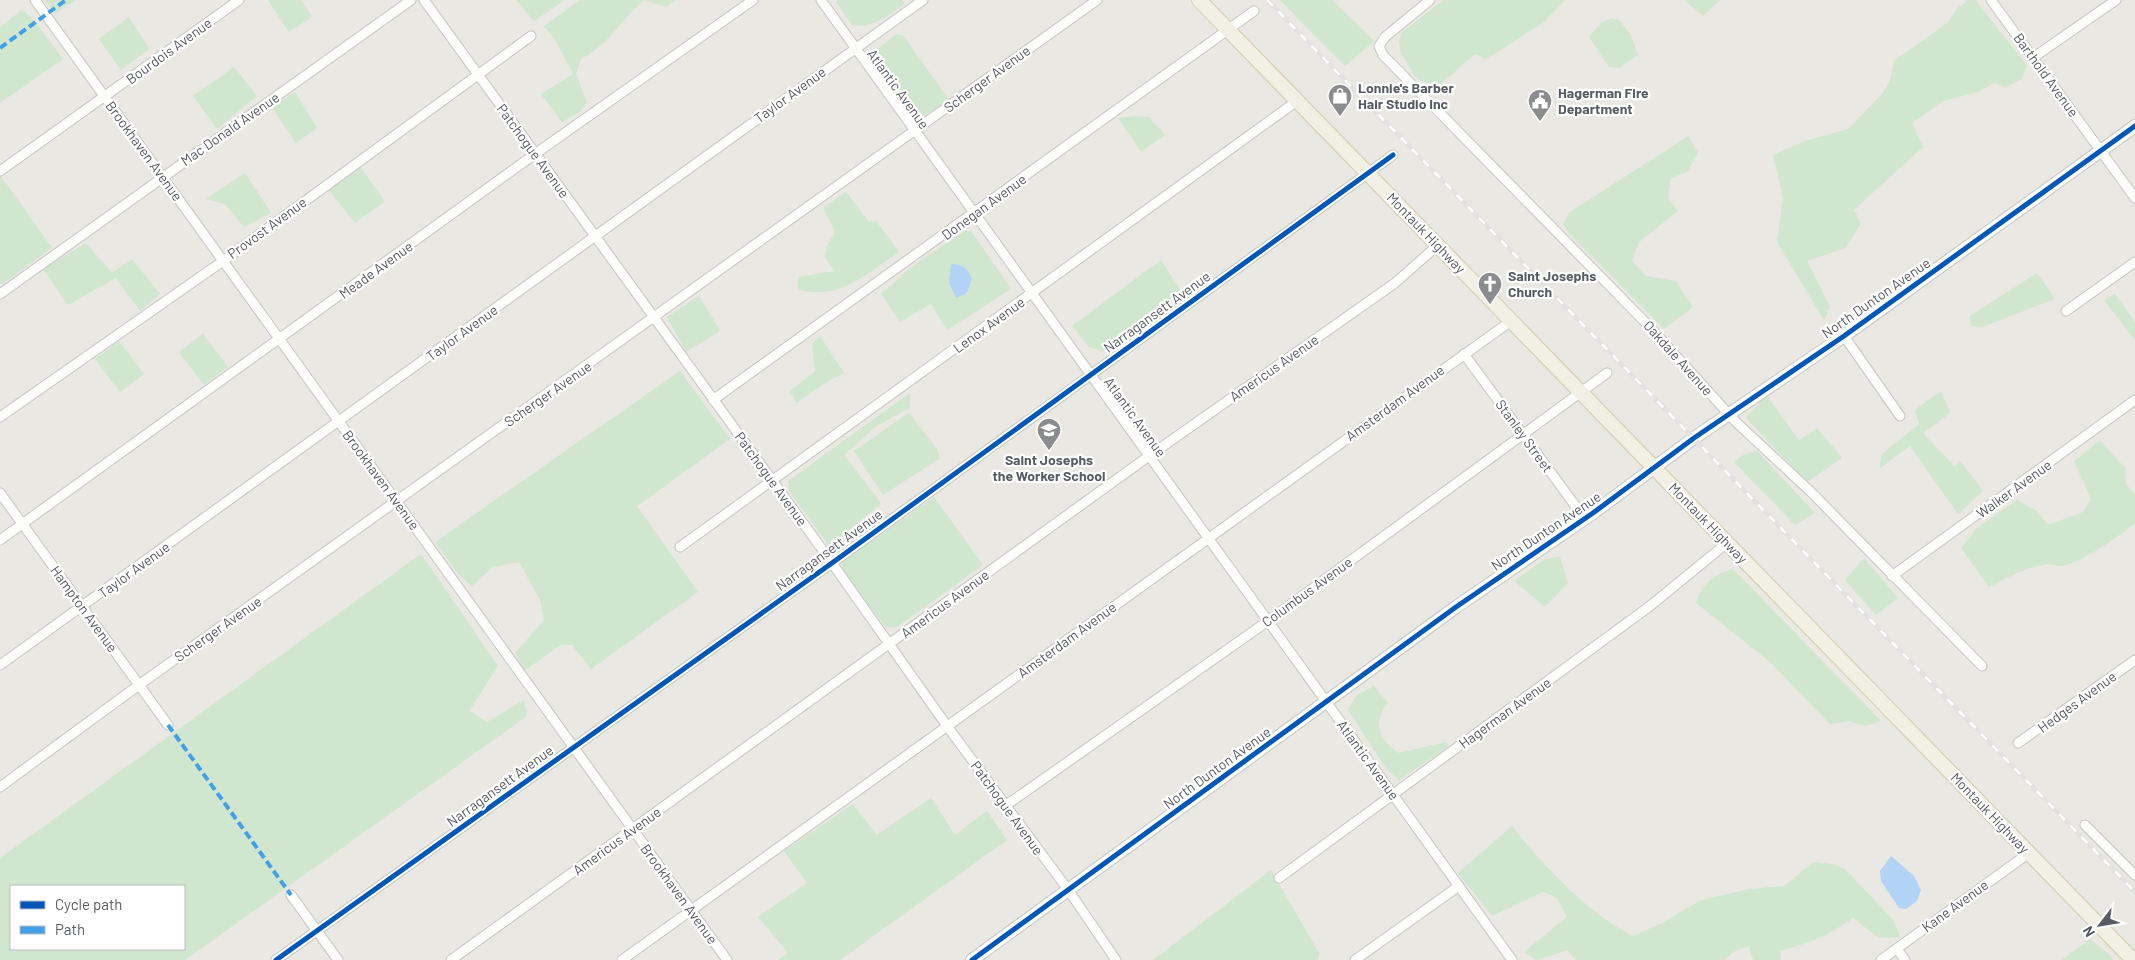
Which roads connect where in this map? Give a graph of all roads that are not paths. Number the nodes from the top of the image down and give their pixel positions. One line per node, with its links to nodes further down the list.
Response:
1 (35, 0): 19 (street, Brookhaven Avenue)
2 (239, 0): 19 (street, Bourdois Avenue)
3 (411, 0): 28 (street, Mac Donald Avenue)
4 (424, 0): 18 (street, Patchogue Avenue)
5 (753, 0): 24 (street, Meade Avenue)
6 (821, 0): 16 (street, Atlantic Avenue)
7 (923, 0): 16 (street, Taylor Avenue)
8 (1097, 0): 22 (street, Scherger Avenue)
9 (1199, 0): 14 (main road, Montauk Highway)
10 (1430, 0): 48 (street, Oakdale Avenue)
11 (1991, 0): 17 (street, Barthold Avenue)
12 (2116, 0): 17 (street)
13 (1254, 11): 14 (street, Donegan Avenue)
14 (1229, 30): 20 (main road, Montauk Highway); 30 (street, Donegan Avenue)
15 (531, 36): 18 (street, Provost Avenue)
16 (855, 48): 22 (street, Atlantic Avenue); 31 (street, Taylor Avenue)
17 (2034, 57): 23 (street, Barthold Avenue)
18 (478, 74): 24 (street, Patchogue Avenue); 33 (street, Provost Avenue)
19 (105, 97): 26 (street, Bourdois Avenue); 28 (street, Brookhaven Avenue)
20 (1298, 101): 27 (main road, Montauk Highway); 36 (street, Lenox Avenue)
21 (2135, 126): 23 (street, North Dunton Avenue)
22 (915, 131): 30 (street, Atlantic Avenue); 38 (street, Scherger Avenue)
23 (2101, 150): 29 (street, Barthold Avenue); 40 (street, North Dunton Avenue)
24 (535, 154): 31 (street, Patchogue Avenue); 41 (street, Meade Avenue)
25 (1393, 155): 27 (street, Narragansett Avenue)
26 (0, 171)
27 (1368, 173): 32 (main road, Montauk Highway); 44 (street, Narragansett Avenue)
28 (162, 177): 33 (street, Brookhaven Avenue); 35 (street, Mac Donald Avenue)
29 (2135, 198)
30 (975, 214): 36 (street, Atlantic Avenue); 46 (street, Donegan Avenue)
31 (594, 236): 38 (street, Patchogue Avenue); 51 (street, Taylor Avenue)
32 (1438, 245): 39 (main road, Montauk Highway); 53 (street, Americus Avenue)
33 (223, 261): 41 (street, Brookhaven Avenue); 50 (street, Provost Avenue)
34 (2135, 262): 37 (street)
35 (0, 294)
36 (1032, 294): 44 (street, Atlantic Avenue); 55 (street, Lenox Avenue)
37 (2066, 311)
38 (653, 319): 46 (street, Patchogue Avenue); 57 (street, Scherger Avenue)
39 (1511, 321): 42 (street, Amsterdam Avenue); 45 (main road, Montauk Highway)
40 (1844, 336): 48 (street, North Dunton Avenue); 49 (street)
41 (280, 340): 51 (street, Brookhaven Avenue); 59 (street, Meade Avenue)
42 (1464, 354): 52 (street, Stanley Street); 60 (street, Amsterdam Avenue)
43 (1606, 373): 45 (street, Columbus Avenue)
44 (1090, 374): 53 (street, Atlantic Avenue); 64 (street, Narragansett Avenue)
45 (1580, 392): 52 (street, Columbus Avenue); 54 (main road, Montauk Highway)
46 (713, 400): 55 (street, Patchogue Avenue)
47 (2135, 400): 65 (street, Walker Avenue)
48 (1729, 414): 54 (street, North Dunton Avenue); 65 (street, Oakdale Avenue)
49 (1900, 416)
50 (0, 417)
51 (339, 422): 57 (street, Brookhaven Avenue); 66 (street, Taylor Avenue)
52 (1522, 433): 58 (street, Stanley Street); 67 (street, Columbus Avenue)
53 (1149, 456): 60 (street, Atlantic Avenue); 68 (street, Americus Avenue)
54 (1654, 468): 58 (street, North Dunton Avenue); 62 (main road, Montauk Highway)
55 (772, 481): 63 (street, Lenox Avenue); 64 (street, Patchogue Avenue)
56 (0, 493): 59 (street, Hampton Avenue)
57 (397, 502): 72 (street, Scherger Avenue); 77 (street, Brookhaven Avenue)
58 (1585, 519): 73 (street, North Dunton Avenue)
59 (22, 524): 61 (street, Meade Avenue); 66 (street, Hampton Avenue)
60 (1208, 538): 67 (street, Atlantic Avenue); 75 (street, Amsterdam Avenue)
61 (0, 540)
62 (1727, 543): 79 (street, Hagerman Avenue); 83 (main road, Montauk Highway)
63 (680, 547)
64 (832, 563): 68 (street, Patchogue Avenue); 77 (street, Narragansett Avenue)
65 (1892, 576): 71 (street, Oakdale Avenue)
66 (82, 607): 70 (street, Taylor Avenue); 72 (street, Hampton Avenue)
67 (1268, 621): 73 (street, Atlantic Avenue); 80 (street, Columbus Avenue)
68 (889, 645): 75 (street, Patchogue Avenue); 82 (street, Americus Avenue)
69 (2135, 660): 76 (street, Hedges Avenue)
70 (0, 665)
71 (1982, 666)
72 (139, 685): 74 (street, Hampton Avenue); 78 (street, Scherger Avenue)
73 (1326, 703): 79 (street, Atlantic Avenue); 87 (street, North Dunton Avenue)
74 (168, 725)
75 (947, 726): 80 (street, Patchogue Avenue); 89 (street, Amsterdam Avenue)
76 (2018, 743)
77 (573, 747): 82 (street, Brookhaven Avenue); 90 (street, Narragansett Avenue)
78 (0, 788)
79 (1394, 796): 85 (street, Hagerman Avenue); 86 (street, Atlantic Avenue)
80 (1006, 806): 87 (street, Patchogue Avenue)
81 (2085, 825): 84 (street)
82 (632, 829): 89 (street, Brookhaven Avenue); 94 (street, Americus Avenue)
83 (2029, 853): 91 (street, Kane Avenue); 103 (main road, Montauk Highway)
84 (2135, 875)
85 (1279, 878)
86 (1459, 886): 99 (street); 100 (street, Atlantic Avenue)
87 (1068, 890): 97 (street, North Dunton Avenue); 98 (street, Patchogue Avenue)
88 (291, 895): 90 (street)
89 (691, 910): 95 (street, Amsterdam Avenue); 96 (street, Brookhaven Avenue)
90 (317, 931): 92 (street, Narragansett Avenue); 93 (street)
91 (1897, 949): 101 (street, Kane Avenue); 102 (street)
92 (276, 960)
93 (338, 960)
94 (451, 960)
95 (622, 960)
96 (727, 960)
97 (972, 960)
98 (1116, 960)
99 (1355, 960)
100 (1512, 960)
101 (1882, 960)
102 (1905, 960)
103 (2133, 960)

